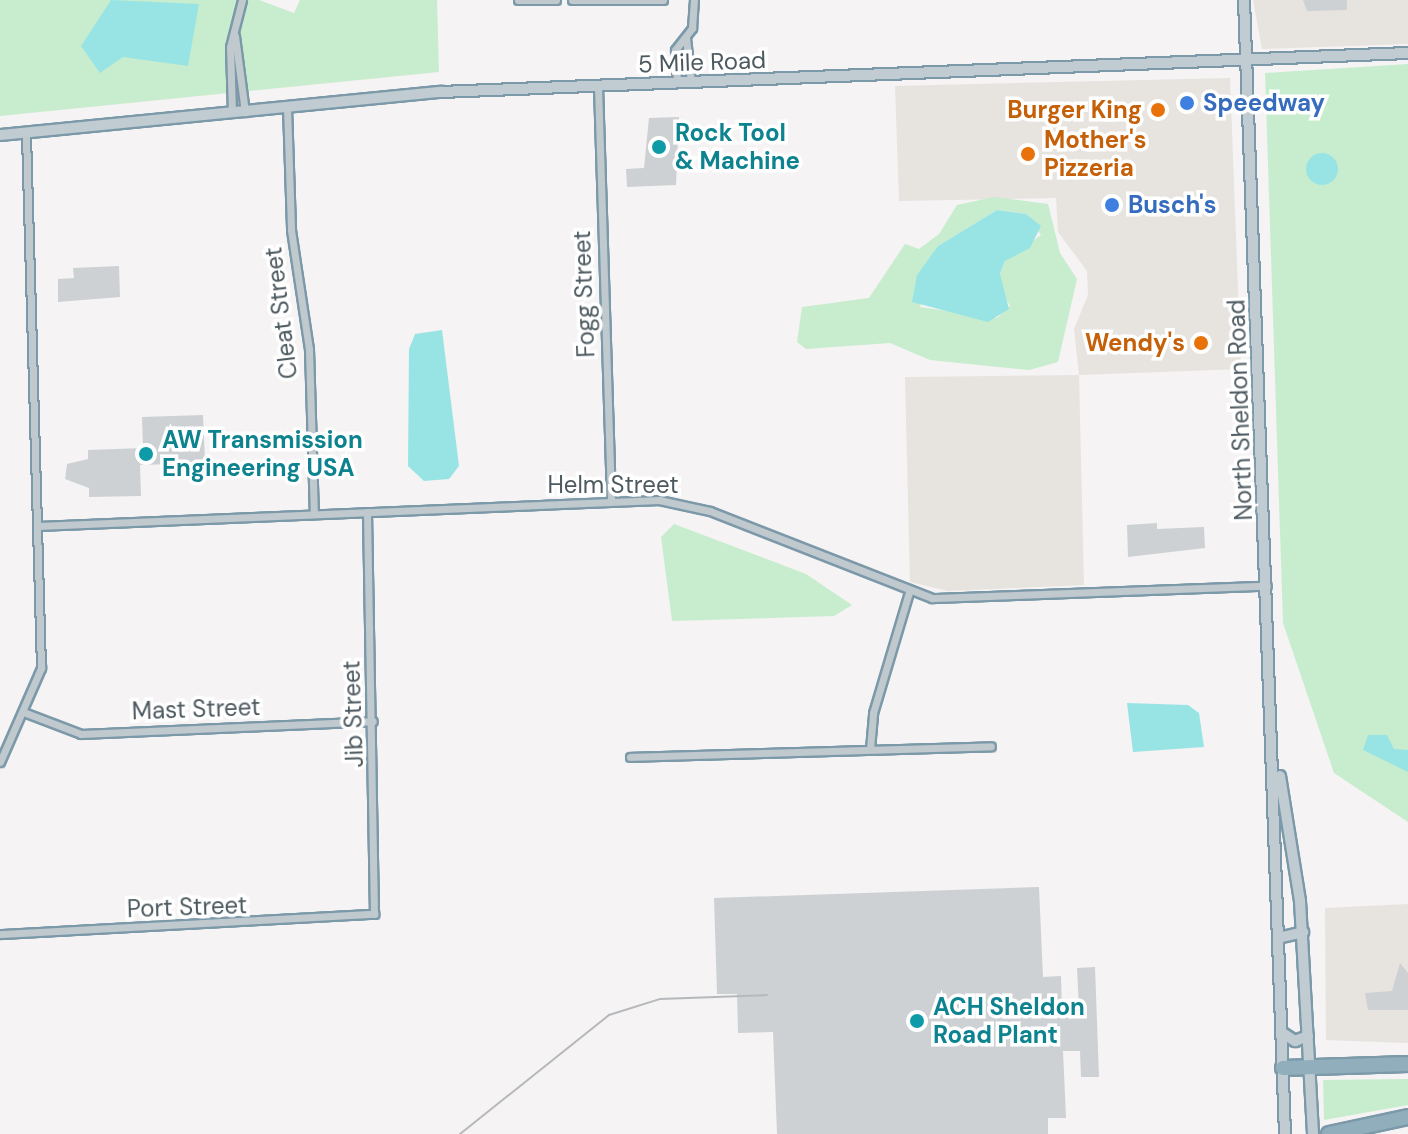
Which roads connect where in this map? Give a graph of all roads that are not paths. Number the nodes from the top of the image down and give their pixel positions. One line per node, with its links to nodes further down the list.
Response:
1 (242, 0): 8 (street)
2 (518, 0): 3 (street)
3 (556, 0)
4 (572, 0): 5 (street)
5 (663, 0)
6 (694, 0): 9 (street)
7 (1244, 0): 11 (main road, North Sheldon Road)
8 (235, 36): 16 (street); 17 (street)
9 (686, 38): 12 (street); 13 (street)
10 (1408, 53): 11 (main road, 5 Mile Road)
11 (1246, 61): 12 (main road, 5 Mile Road); 24 (main road, North Sheldon Road)
12 (691, 82): 13 (main road, 5 Mile Road)
13 (677, 83): 14 (main road, 5 Mile Road)
14 (598, 86): 15 (main road, 5 Mile Road); 20 (street, Fogg Street)
15 (287, 107): 16 (main road, 5 Mile Road); 22 (street, Cleat Street)
16 (245, 112): 17 (main road, 5 Mile Road)
17 (232, 113): 18 (main road, 5 Mile Road)
18 (26, 133): 19 (main road, 5 Mile Road); 23 (street)
19 (0, 135)
20 (611, 502): 21 (street, Helm Street); 25 (street, Helm Street)
21 (367, 512): 22 (street, Helm Street); 27 (street, Jib Street)
22 (314, 514): 23 (street, Helm Street)
23 (38, 526): 26 (street)
24 (1267, 586): 25 (street, Helm Street); 31 (main road, North Sheldon Road)
25 (909, 592): 29 (street)
26 (26, 713): 27 (street, Mast Street); 32 (street)
27 (373, 721): 33 (street, Jib Street)
28 (991, 746): 29 (street)
29 (870, 749): 30 (street)
30 (630, 757)
31 (1275, 758): 34 (main road, North Sheldon Road); 36 (main road, North Sheldon Road)
32 (0, 762)
33 (374, 914): 35 (street, Port Street)
34 (1303, 932): 36 (main road); 38 (main road, North Sheldon Road)
35 (0, 934)
36 (1278, 938): 37 (main road, North Sheldon Road)
37 (1281, 1032): 38 (main road); 41 (main road, North Sheldon Road)
38 (1308, 1036): 40 (main road, North Sheldon Road)
39 (1408, 1064): 40 (highway)
40 (1309, 1067): 41 (highway); 44 (main road, North Sheldon Road)
41 (1283, 1068): 43 (main road, North Sheldon Road)
42 (1408, 1117): 45 (highway)
43 (1285, 1134)
44 (1313, 1134)
45 (1329, 1134)

